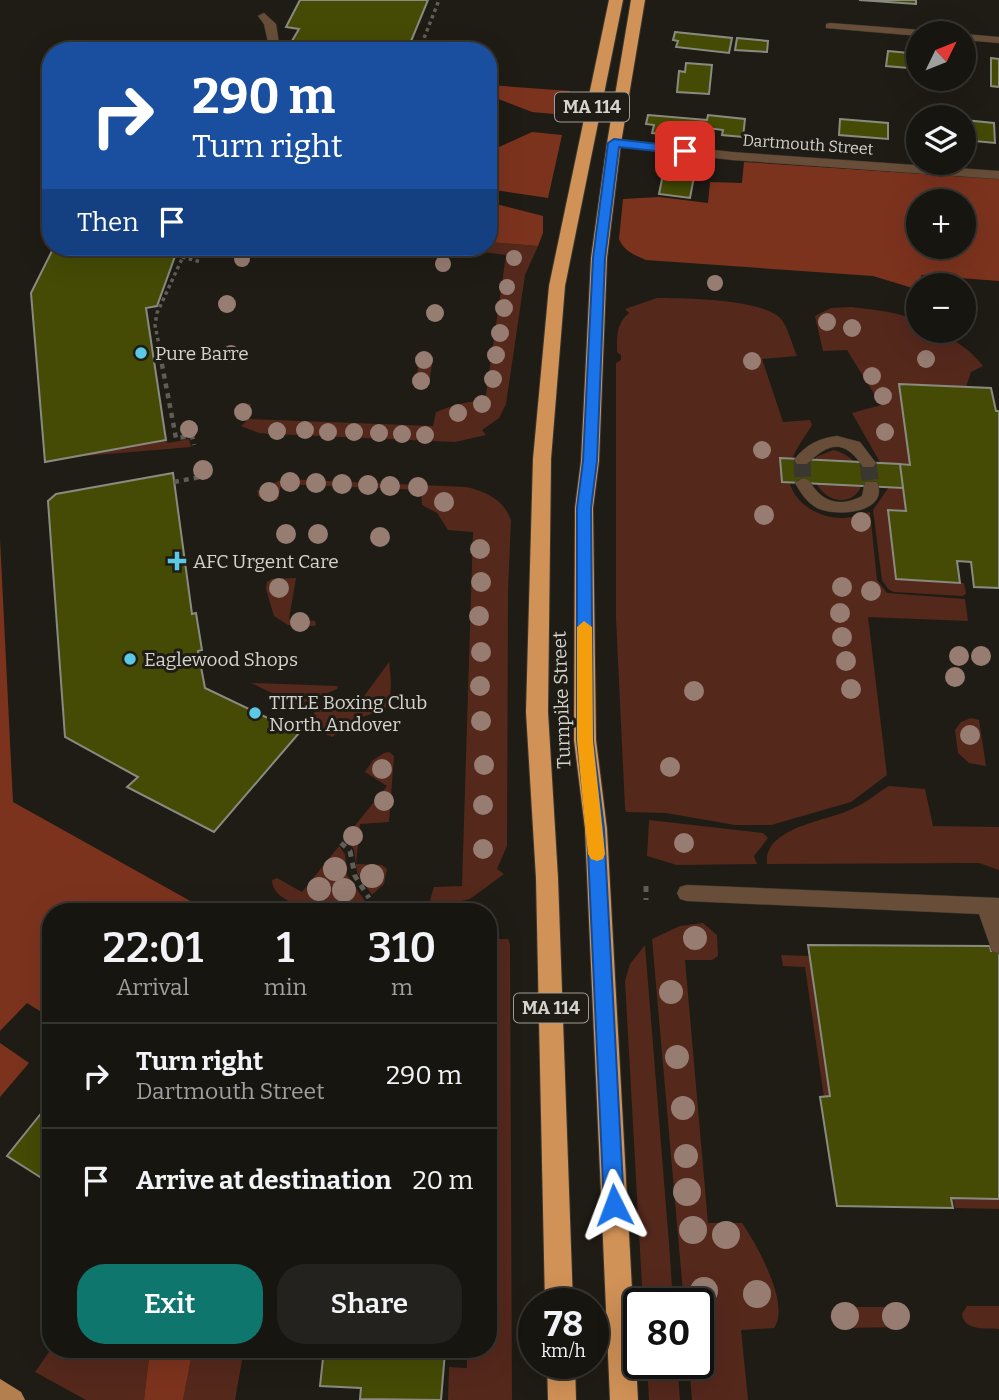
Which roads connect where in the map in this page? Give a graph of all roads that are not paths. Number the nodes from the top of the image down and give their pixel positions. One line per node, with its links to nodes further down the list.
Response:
1 (616, 0): 18 (highway, Turnpike Street / MA 114)
2 (638, 0): 9 (highway, Turnpike Street / MA 114)
3 (264, 16): 8 (street)
4 (830, 26): 5 (street)
5 (906, 32)
6 (976, 38): 7 (street)
7 (999, 40)
8 (272, 42)
9 (614, 143): 10 (street, Dartmouth Street); 23 (highway, Turnpike Street / MA 114)
10 (999, 176)
11 (802, 460): 12 (street)
12 (868, 463)
13 (803, 483): 14 (street)
14 (871, 486)
15 (687, 893): 16 (street)
16 (993, 906): 17 (street)
17 (999, 945)
18 (559, 1288)
19 (561, 1379): 22 (highway)
20 (0, 1391): 21 (main road)
21 (13, 1400)
22 (562, 1400)
23 (624, 1400)

